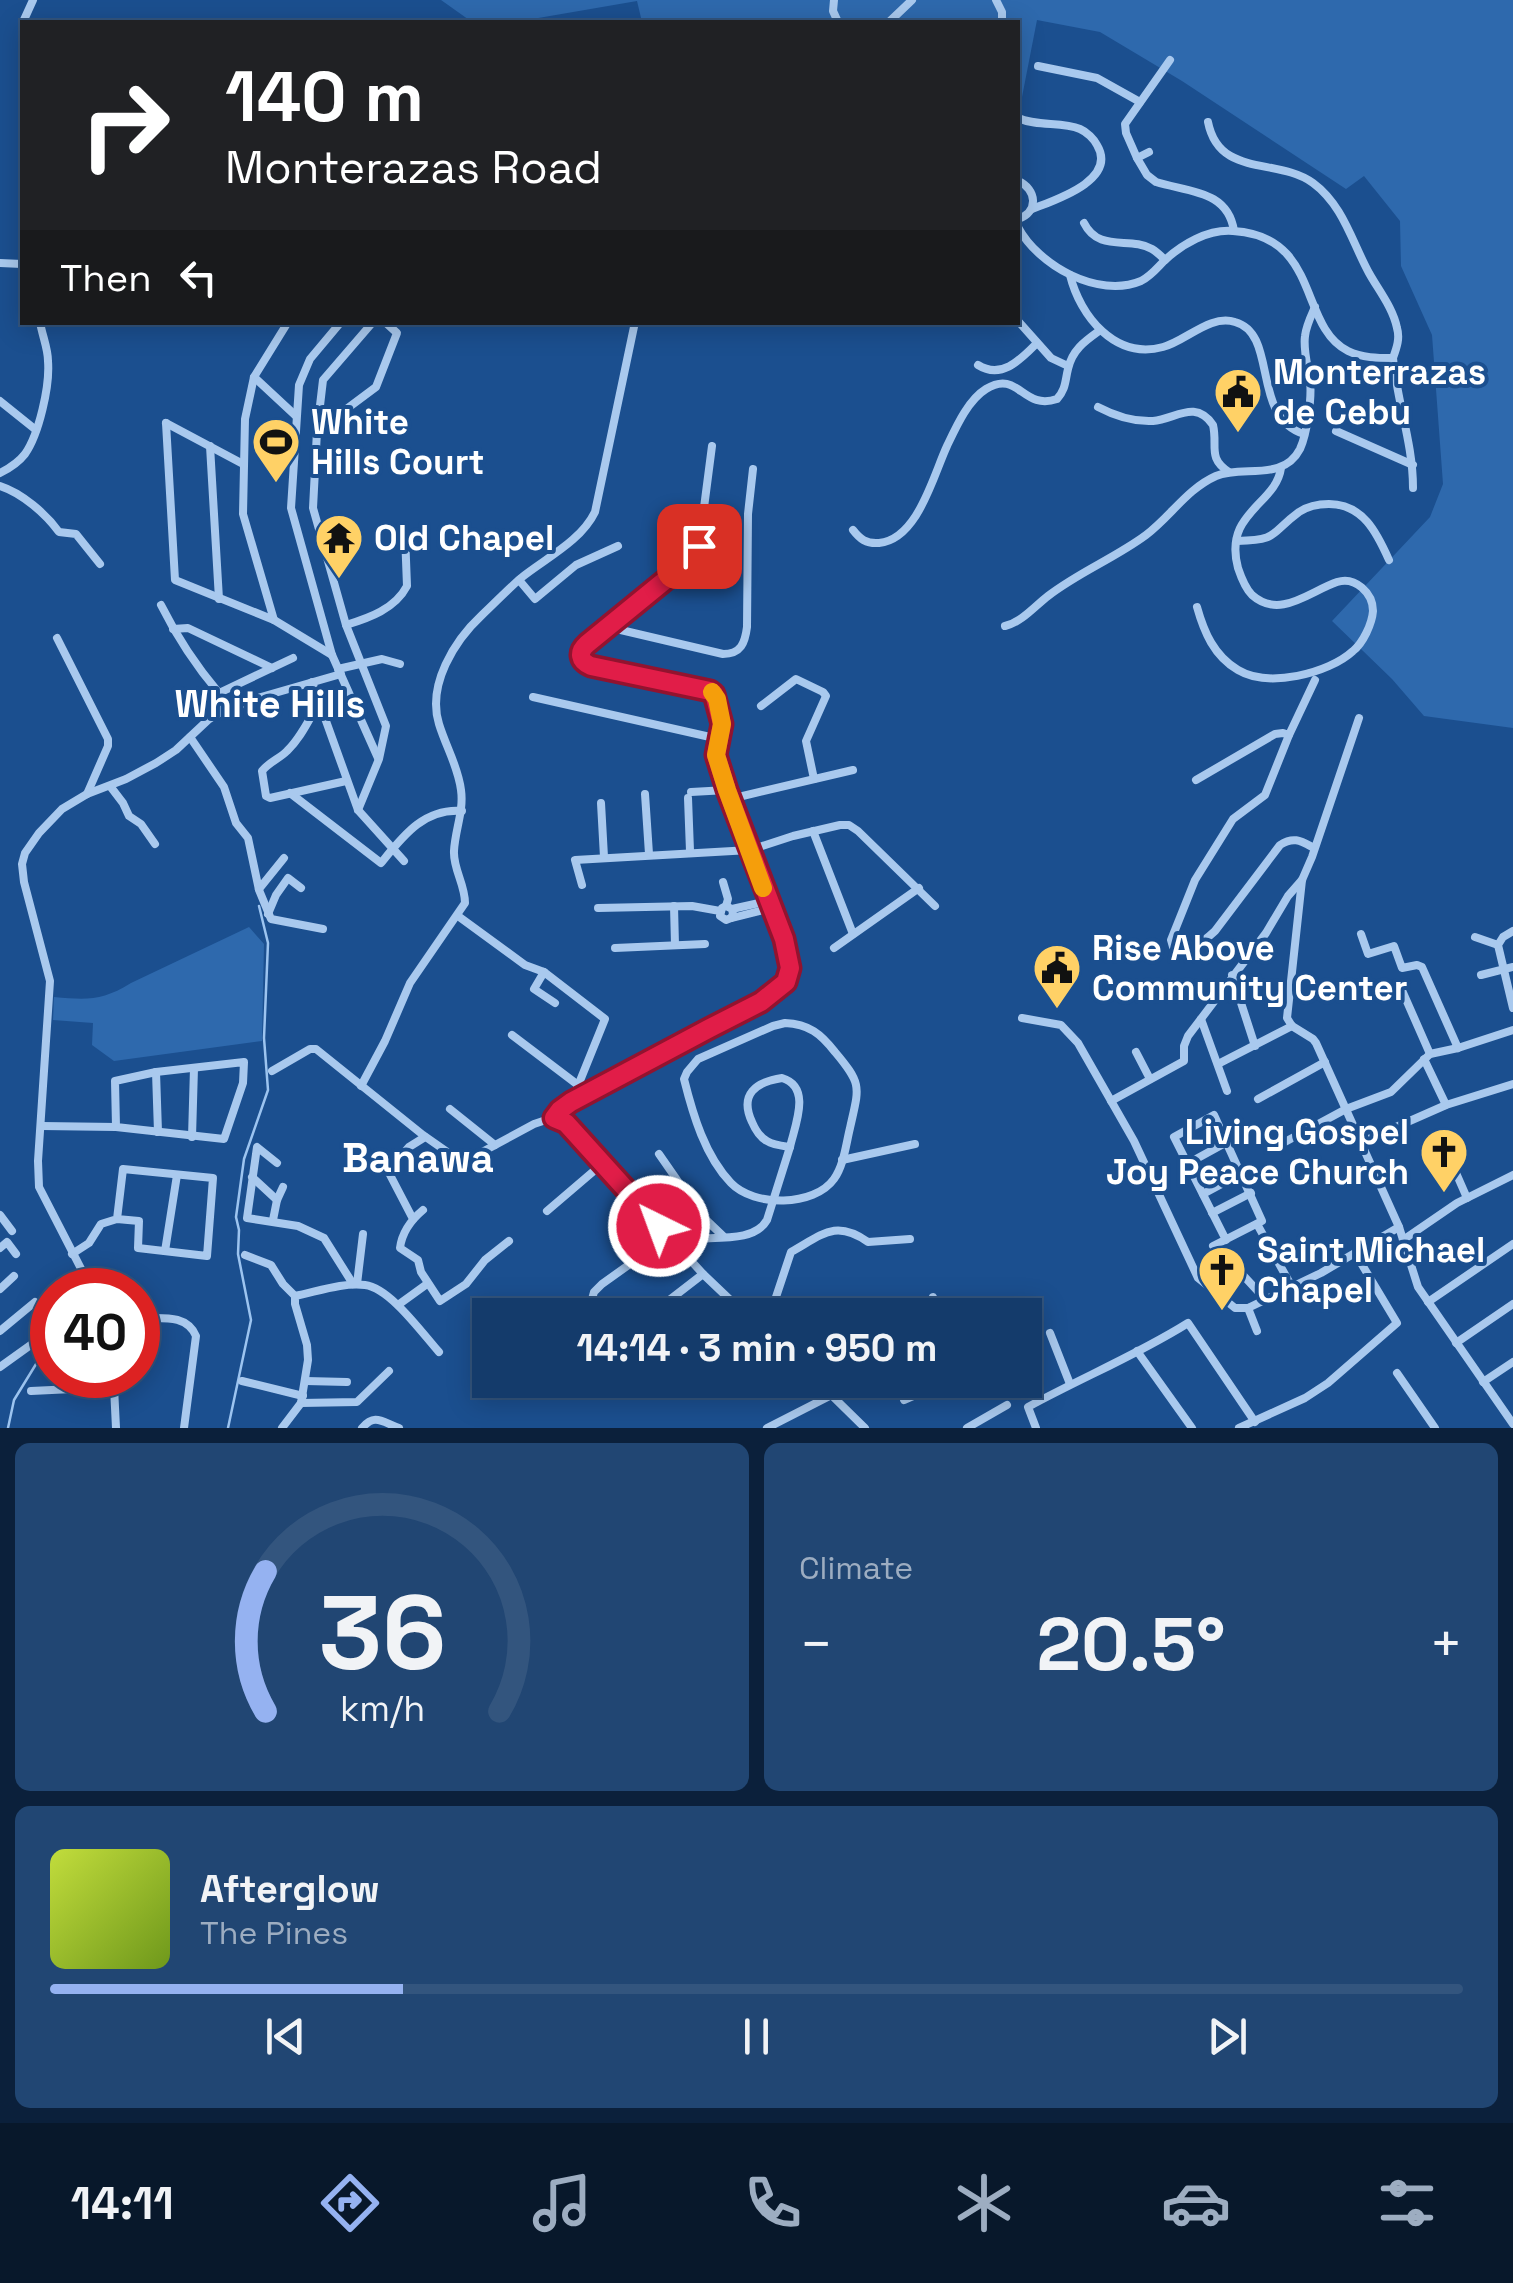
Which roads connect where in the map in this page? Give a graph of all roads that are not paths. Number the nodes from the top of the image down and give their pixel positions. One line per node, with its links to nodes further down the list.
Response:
1 (912, 0): 2 (street)
2 (891, 20)
3 (1170, 60): 5 (street)
4 (1038, 66): 5 (street)
5 (1140, 102): 9 (street)
6 (1020, 119): 11 (street)
7 (1208, 122): 28 (street)
8 (1149, 152): 9 (street)
9 (1137, 158): 15 (street)
10 (1020, 182): 11 (street)
11 (1032, 208): 12 (street)
12 (1020, 221)
13 (1084, 223): 16 (street)
14 (1020, 228): 17 (street)
15 (1234, 231): 16 (street); 18 (street)
16 (1165, 260): 17 (street)
17 (1070, 275): 26 (street)
18 (1315, 307): 28 (street); 38 (street)
19 (1020, 323): 27 (street)
20 (41, 325): 35 (street)
21 (286, 325): 31 (street)
22 (338, 325): 34 (street)
23 (370, 325): 36 (street)
24 (389, 325): 36 (street)
25 (635, 325): 55 (street)
26 (1099, 330): 30 (street); 38 (street)
27 (1037, 343): 29 (street); 30 (street)
28 (1393, 358): 42 (street)
29 (978, 364)
30 (1068, 366): 49 (street)
31 (254, 377): 34 (street); 41 (street)
32 (0, 401): 35 (street)
33 (1098, 407): 45 (street)
34 (296, 416): 57 (street)
35 (36, 430): 46 (street)
36 (316, 431): 56 (street)
37 (1336, 431): 42 (street)
38 (1304, 434): 43 (street)
39 (210, 446): 41 (street); 58 (street); 58 (street)
40 (712, 446): 64 (street)
41 (243, 464): 61 (street)
42 (1413, 464): 48 (street)
43 (1281, 468): 45 (street); 51 (street)
44 (754, 469): 64 (street)
45 (1229, 472): 63 (street)
46 (0, 474)
47 (0, 486): 54 (street)
48 (1413, 488)
49 (853, 530)
50 (406, 534): 62 (street)
51 (1237, 541): 53 (street); 60 (street)
52 (618, 546): 55 (street)
53 (1390, 560)
54 (100, 564)
55 (519, 580): 96 (street)
56 (334, 588): 57 (street); 62 (street)
57 (314, 597): 67 (street)
58 (219, 598): 61 (street)
59 (161, 604): 65 (street)
60 (1196, 608)
61 (274, 620): 67 (street)
62 (346, 625): 69 (street)
63 (1005, 626)
64 (608, 627): 83 (street)
65 (173, 629): 71 (street); 75 (street)
66 (57, 638): 90 (street)
67 (332, 655): 72 (street)
68 (293, 658): 71 (street)
69 (361, 664): 70 (street); 72 (street); 84 (street)
70 (400, 664)
71 (272, 668): 75 (street)
72 (339, 672): 74 (street); 84 (street)
73 (1315, 680): 81 (street)
74 (312, 682): 77 (street); 79 (street)
75 (220, 693): 79 (street)
76 (534, 698): 83 (street)
77 (319, 703): 88 (street); 91 (street)
78 (761, 706): 86 (street)
79 (217, 714): 82 (street)
80 (1359, 718): 99 (street)
81 (1289, 735): 87 (street); 99 (street)
82 (190, 737): 89 (street); 112 (street)
83 (719, 739): 93 (street)
84 (378, 759): 95 (street)
85 (852, 770): 86 (street)
86 (814, 779): 93 (street)
87 (1196, 780)
88 (346, 781): 91 (street); 95 (street)
89 (110, 786): 90 (street); 98 (street)
90 (87, 794): 163 (street)
91 (290, 794): 100 (street)
92 (646, 794): 103 (street)
93 (729, 794): 101 (street); 102 (street)
94 (601, 802): 104 (street)
95 (358, 810): 100 (street)
96 (462, 811): 100 (street); 118 (street)
97 (814, 830): 101 (street); 111 (street); 122 (street)
98 (156, 844)
99 (1314, 848): 107 (street)
100 (392, 849): 106 (street)
101 (750, 850): 102 (street); 113 (street)
102 (690, 852): 103 (street)
103 (649, 854): 104 (street)
104 (604, 857): 109 (street)
105 (284, 858): 112 (street)
106 (404, 861)
107 (1302, 880): 132 (street); 139 (street)
108 (723, 882): 119 (street)
109 (582, 885)
110 (301, 888): 117 (street)
111 (919, 888): 115 (street); 122 (street)
112 (258, 890): 117 (street)
113 (769, 904): 119 (street); 158 (street)
114 (674, 906): 116 (street); 119 (street); 127 (street)
115 (935, 906)
116 (598, 908)
117 (268, 914): 120 (street)
118 (458, 916): 131 (street); 154 (street)
119 (727, 916)
120 (323, 929)
121 (1513, 931): 125 (street)
122 (853, 934): 129 (street)
123 (1361, 934): 143 (street)
124 (1475, 937): 125 (street)
125 (1501, 941): 130 (street)
126 (704, 944): 127 (street)
127 (674, 945): 128 (street)
128 (615, 948)
129 (834, 948)
130 (1508, 969): 133 (street); 136 (street)
131 (544, 972): 135 (street); 153 (street)
132 (1232, 974): 138 (street); 142 (street)
133 (1481, 974)
134 (1400, 988): 145 (street)
135 (555, 1003)
136 (1513, 1008)
137 (1022, 1018): 156 (street)
138 (1201, 1020): 147 (street); 151 (street)
139 (1292, 1026): 142 (street); 146 (street)
140 (1513, 1030): 143 (street)
141 (512, 1034): 153 (street)
142 (1255, 1046): 147 (street)
143 (1458, 1048): 145 (street)
144 (1136, 1052): 151 (street)
145 (1427, 1056): 159 (street); 161 (street)
146 (1325, 1062): 157 (street); 161 (street)
147 (1218, 1064): 155 (street)
148 (194, 1068): 149 (street); 166 (street); 166 (street)
149 (156, 1072): 164 (street); 165 (street)
150 (272, 1072): 154 (street)
151 (1150, 1079): 156 (street)
152 (1513, 1084): 159 (street)
153 (578, 1085): 158 (street)
154 (361, 1086): 167 (street)
155 (1227, 1091)
156 (1111, 1100): 234 (street)
157 (1258, 1100)
158 (571, 1102): 162 (street)
159 (1446, 1105): 169 (street)
160 (450, 1109): 172 (street)
161 (1346, 1109): 169 (street); 170 (street)
162 (554, 1118): 172 (street); 177 (street)
163 (42, 1126): 164 (street); 213 (street)
164 (116, 1127): 165 (street)
165 (158, 1132): 166 (street)
166 (192, 1137)
167 (426, 1137): 172 (street); 195 (street)
168 (1227, 1142): 178 (street); 178 (street); 180 (street)
169 (1362, 1142): 198 (street)
170 (1284, 1143)
171 (916, 1144): 175 (street)
172 (496, 1146)
173 (790, 1147): 173 (street); 189 (street)
174 (659, 1154): 201 (street)
175 (842, 1160): 189 (street); 189 (street)
176 (276, 1163): 183 (street)
177 (602, 1164): 191 (street); 206 (street)
178 (1188, 1164): 186 (street)
179 (1453, 1166): 187 (street)
180 (1242, 1174): 185 (street); 186 (street)
181 (1512, 1174): 187 (street)
182 (176, 1175): 194 (street); 211 (street); 211 (street)
183 (252, 1177): 188 (street); 196 (street)
184 (283, 1187): 188 (street)
185 (1250, 1193): 192 (street); 197 (street)
186 (1203, 1194): 192 (street)
187 (1467, 1198): 205 (street)
188 (277, 1200): 196 (street)
189 (773, 1200): 201 (street)
190 (422, 1210): 195 (street)
191 (547, 1211)
192 (1212, 1213): 204 (street)
193 (0, 1215): 199 (street)
194 (117, 1218): 211 (street); 213 (street)
195 (413, 1218): 221 (street)
196 (273, 1220): 220 (street)
197 (1260, 1222): 204 (street); 222 (street)
198 (1398, 1226): 205 (street); 222 (street)
199 (12, 1230)
200 (363, 1234): 220 (street)
201 (723, 1236): 206 (street)
202 (910, 1239): 228 (street)
203 (509, 1240): 221 (street)
204 (1226, 1240): 209 (street)
205 (1403, 1240): 230 (street)
206 (673, 1242): 218 (street)
207 (658, 1244): 225 (street)
208 (1513, 1244): 230 (street)
209 (1213, 1246)
210 (0, 1248): 212 (street)
211 (166, 1251)
212 (16, 1254)
213 (72, 1254): 216 (street)
214 (246, 1255): 224 (street)
215 (1358, 1258): 259 (street)
216 (80, 1268)
217 (1241, 1273): 229 (street)
218 (703, 1274): 226 (street); 227 (street)
219 (14, 1276): 223 (street)
220 (354, 1284): 224 (street); 232 (street)
221 (427, 1284): 232 (street)
222 (1292, 1286): 229 (street)
223 (0, 1289)
224 (295, 1296): 248 (street)
225 (592, 1298)
226 (672, 1298)
227 (728, 1298)
228 (775, 1298)
229 (1266, 1300): 234 (street)
230 (1428, 1302): 239 (street)
231 (1513, 1304): 239 (street)
232 (398, 1305): 241 (street)
233 (30, 1306): 236 (street)
234 (1248, 1308): 237 (street)
235 (160, 1319): 262 (street)
236 (0, 1331)
237 (1257, 1331)
238 (1050, 1333): 251 (street)
239 (1456, 1343): 250 (street)
240 (30, 1345): 244 (street)
241 (438, 1352)
242 (1137, 1352): 251 (street); 259 (street); 270 (street)
243 (1513, 1362): 250 (street)
244 (0, 1367)
245 (390, 1371): 256 (street)
246 (1396, 1374): 272 (street)
247 (242, 1381): 256 (street)
248 (306, 1381): 249 (street); 256 (street)
249 (347, 1382)
250 (1483, 1382): 260 (street)
251 (1070, 1384): 269 (street)
252 (115, 1398): 261 (street)
253 (824, 1398): 266 (street)
254 (833, 1398): 267 (street)
255 (909, 1398): 257 (street)
256 (302, 1400): 263 (street)
257 (904, 1400)
258 (1007, 1405): 268 (street)
259 (1255, 1422): 271 (street)
260 (1513, 1424)
261 (116, 1428)
262 (184, 1428)
263 (282, 1428)
264 (362, 1428): 265 (street)
265 (399, 1428)
266 (767, 1428)
267 (865, 1428)
268 (966, 1428)
269 (1036, 1428)
270 (1192, 1428)
271 (1240, 1428)
272 (1435, 1428)

